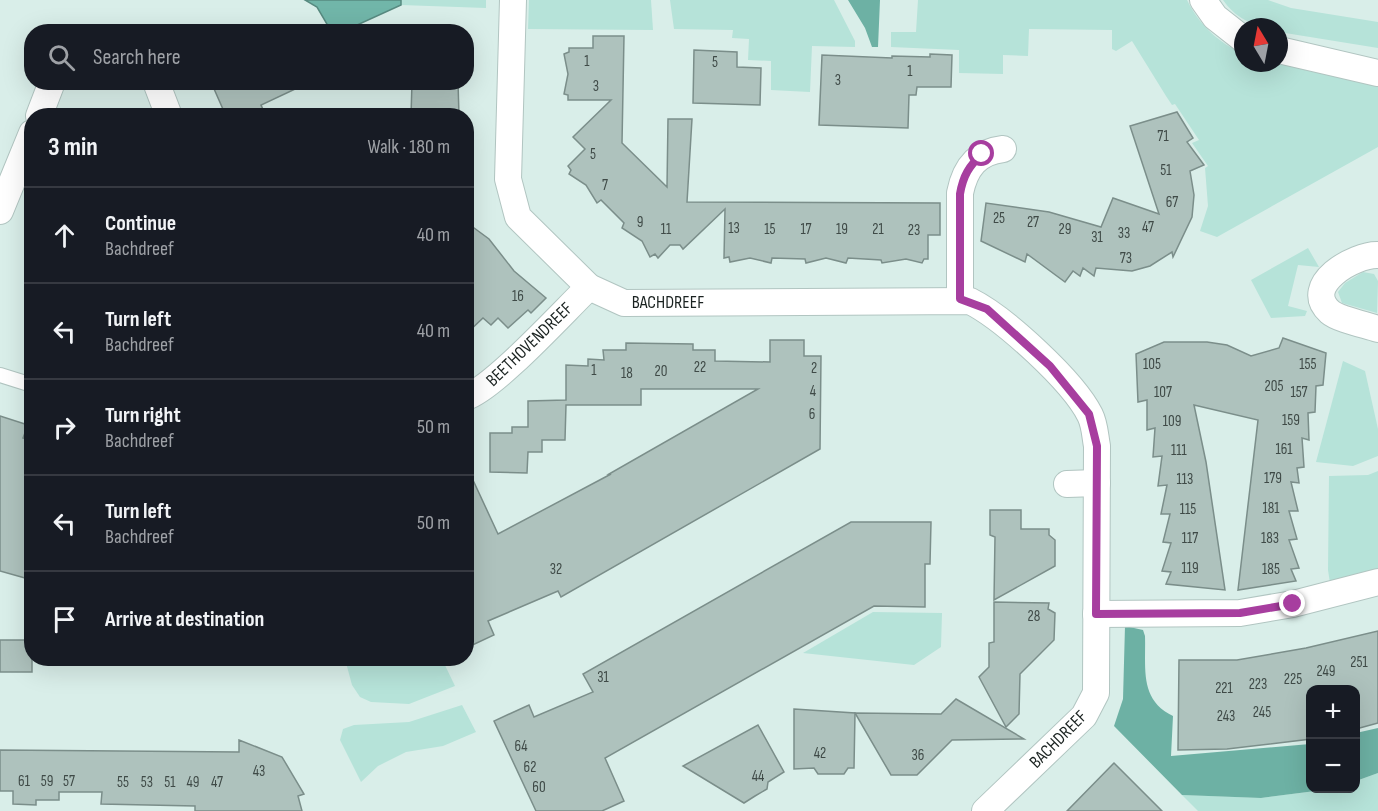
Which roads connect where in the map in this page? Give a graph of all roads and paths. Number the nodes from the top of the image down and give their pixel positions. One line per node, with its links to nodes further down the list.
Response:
1 (513, 0): 16 (street, BACHDREEF)
2 (1203, 0): 3 (street)
3 (1234, 35)
4 (1288, 52): 6 (street)
5 (1378, 56): 6 (street)
6 (1310, 57): 7 (street)
7 (1378, 73)
8 (49, 90): 10 (street)
9 (159, 90): 11 (street)
10 (42, 108)
11 (166, 108)
12 (1003, 149): 17 (street)
13 (24, 152): 14 (street)
14 (0, 211)
15 (1378, 255): 18 (street)
16 (589, 287): 17 (street, BACHDREEF); 21 (street, BEETHOVENDREEF)
17 (960, 299): 22 (street, BACHDREEF)
18 (1378, 329)
19 (0, 375): 20 (lane)
20 (24, 382)
21 (474, 395)
22 (1097, 483): 23 (street); 25 (street, BACHDREEF)
23 (1067, 484)
24 (1378, 582): 25 (street)
25 (1096, 614): 26 (street, BACHDREEF)
26 (985, 811)

